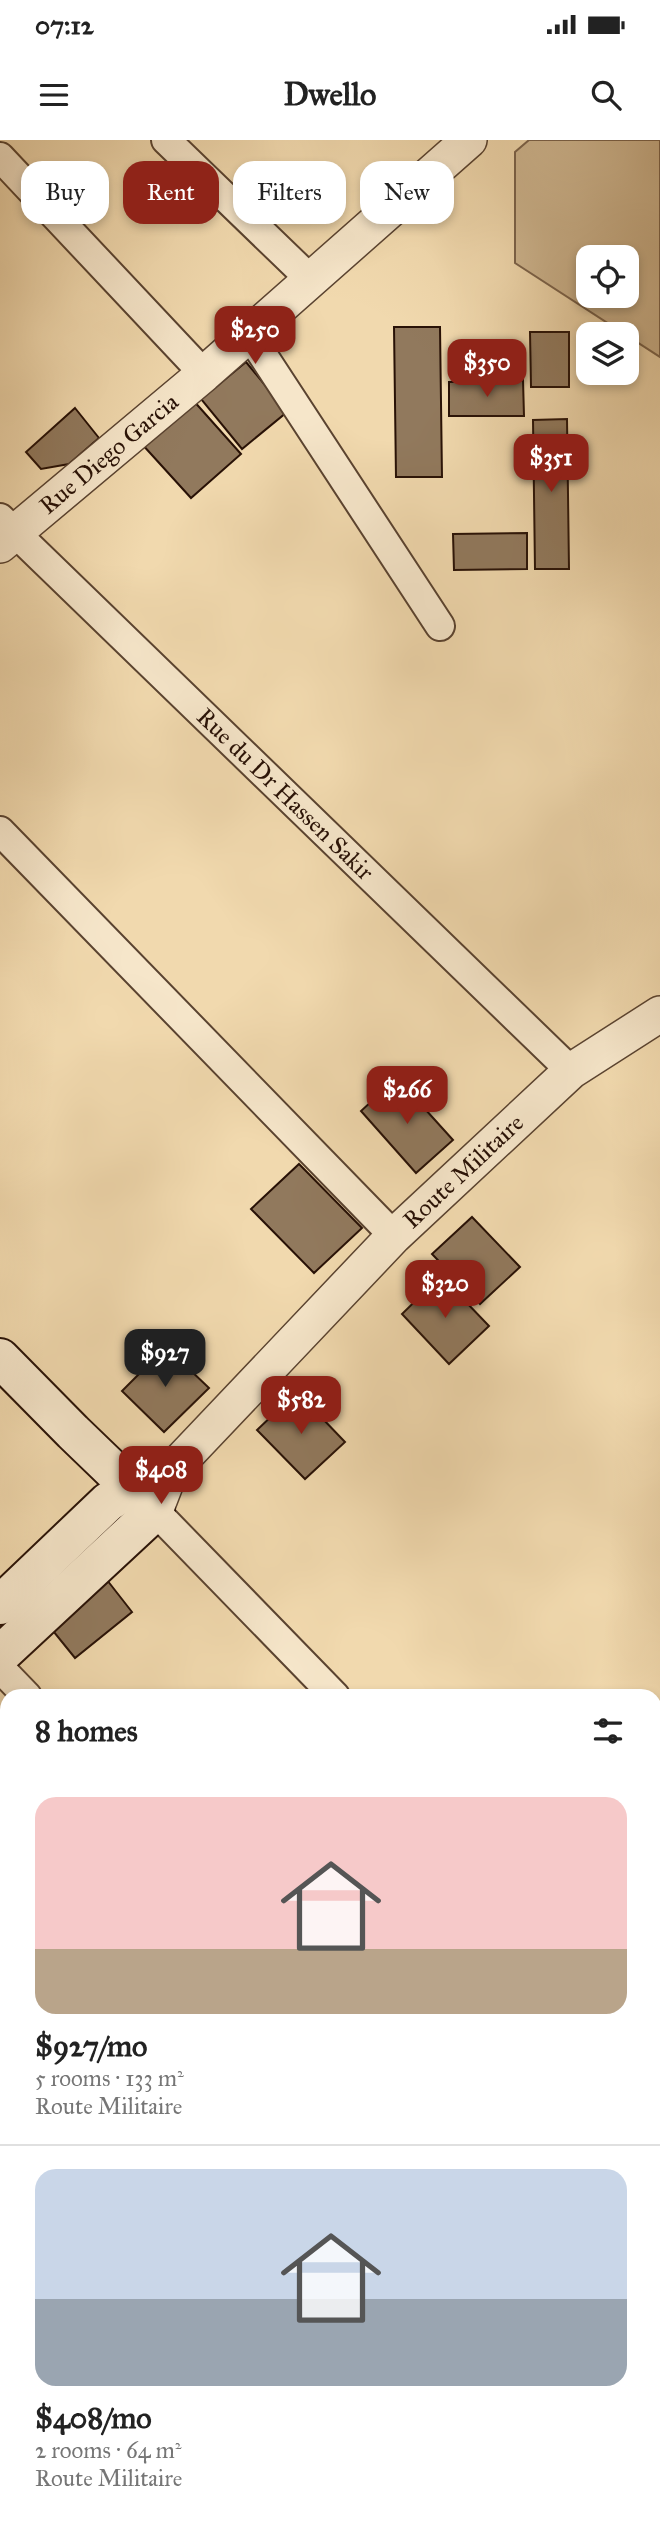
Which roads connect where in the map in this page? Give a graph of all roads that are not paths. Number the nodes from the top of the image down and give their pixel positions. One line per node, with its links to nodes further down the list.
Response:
1 (166, 140): 4 (street)
2 (451, 145): 4 (street, Rue Diego Garcia)
3 (0, 157): 6 (street)
4 (311, 279): 5 (street, Rue Diego Garcia)
5 (249, 334): 6 (street, Rue Diego Garcia); 8 (street)
6 (204, 374): 7 (street, Rue Diego Garcia)
7 (5, 532): 11 (street, Rue du Dr Hassen Sakir)
8 (440, 626)
9 (0, 831): 12 (street)
10 (660, 1014): 11 (street, Route Militaire)
11 (571, 1071): 12 (street, Route Militaire)
12 (394, 1236): 14 (street, Route Militaire)
13 (0, 1358): 14 (main road)
14 (143, 1499): 15 (main road); 16 (main road); 19 (street)
15 (0, 1605)
16 (0, 1655)
17 (0, 1668): 18 (street)
18 (20, 1689)
19 (328, 1689)

